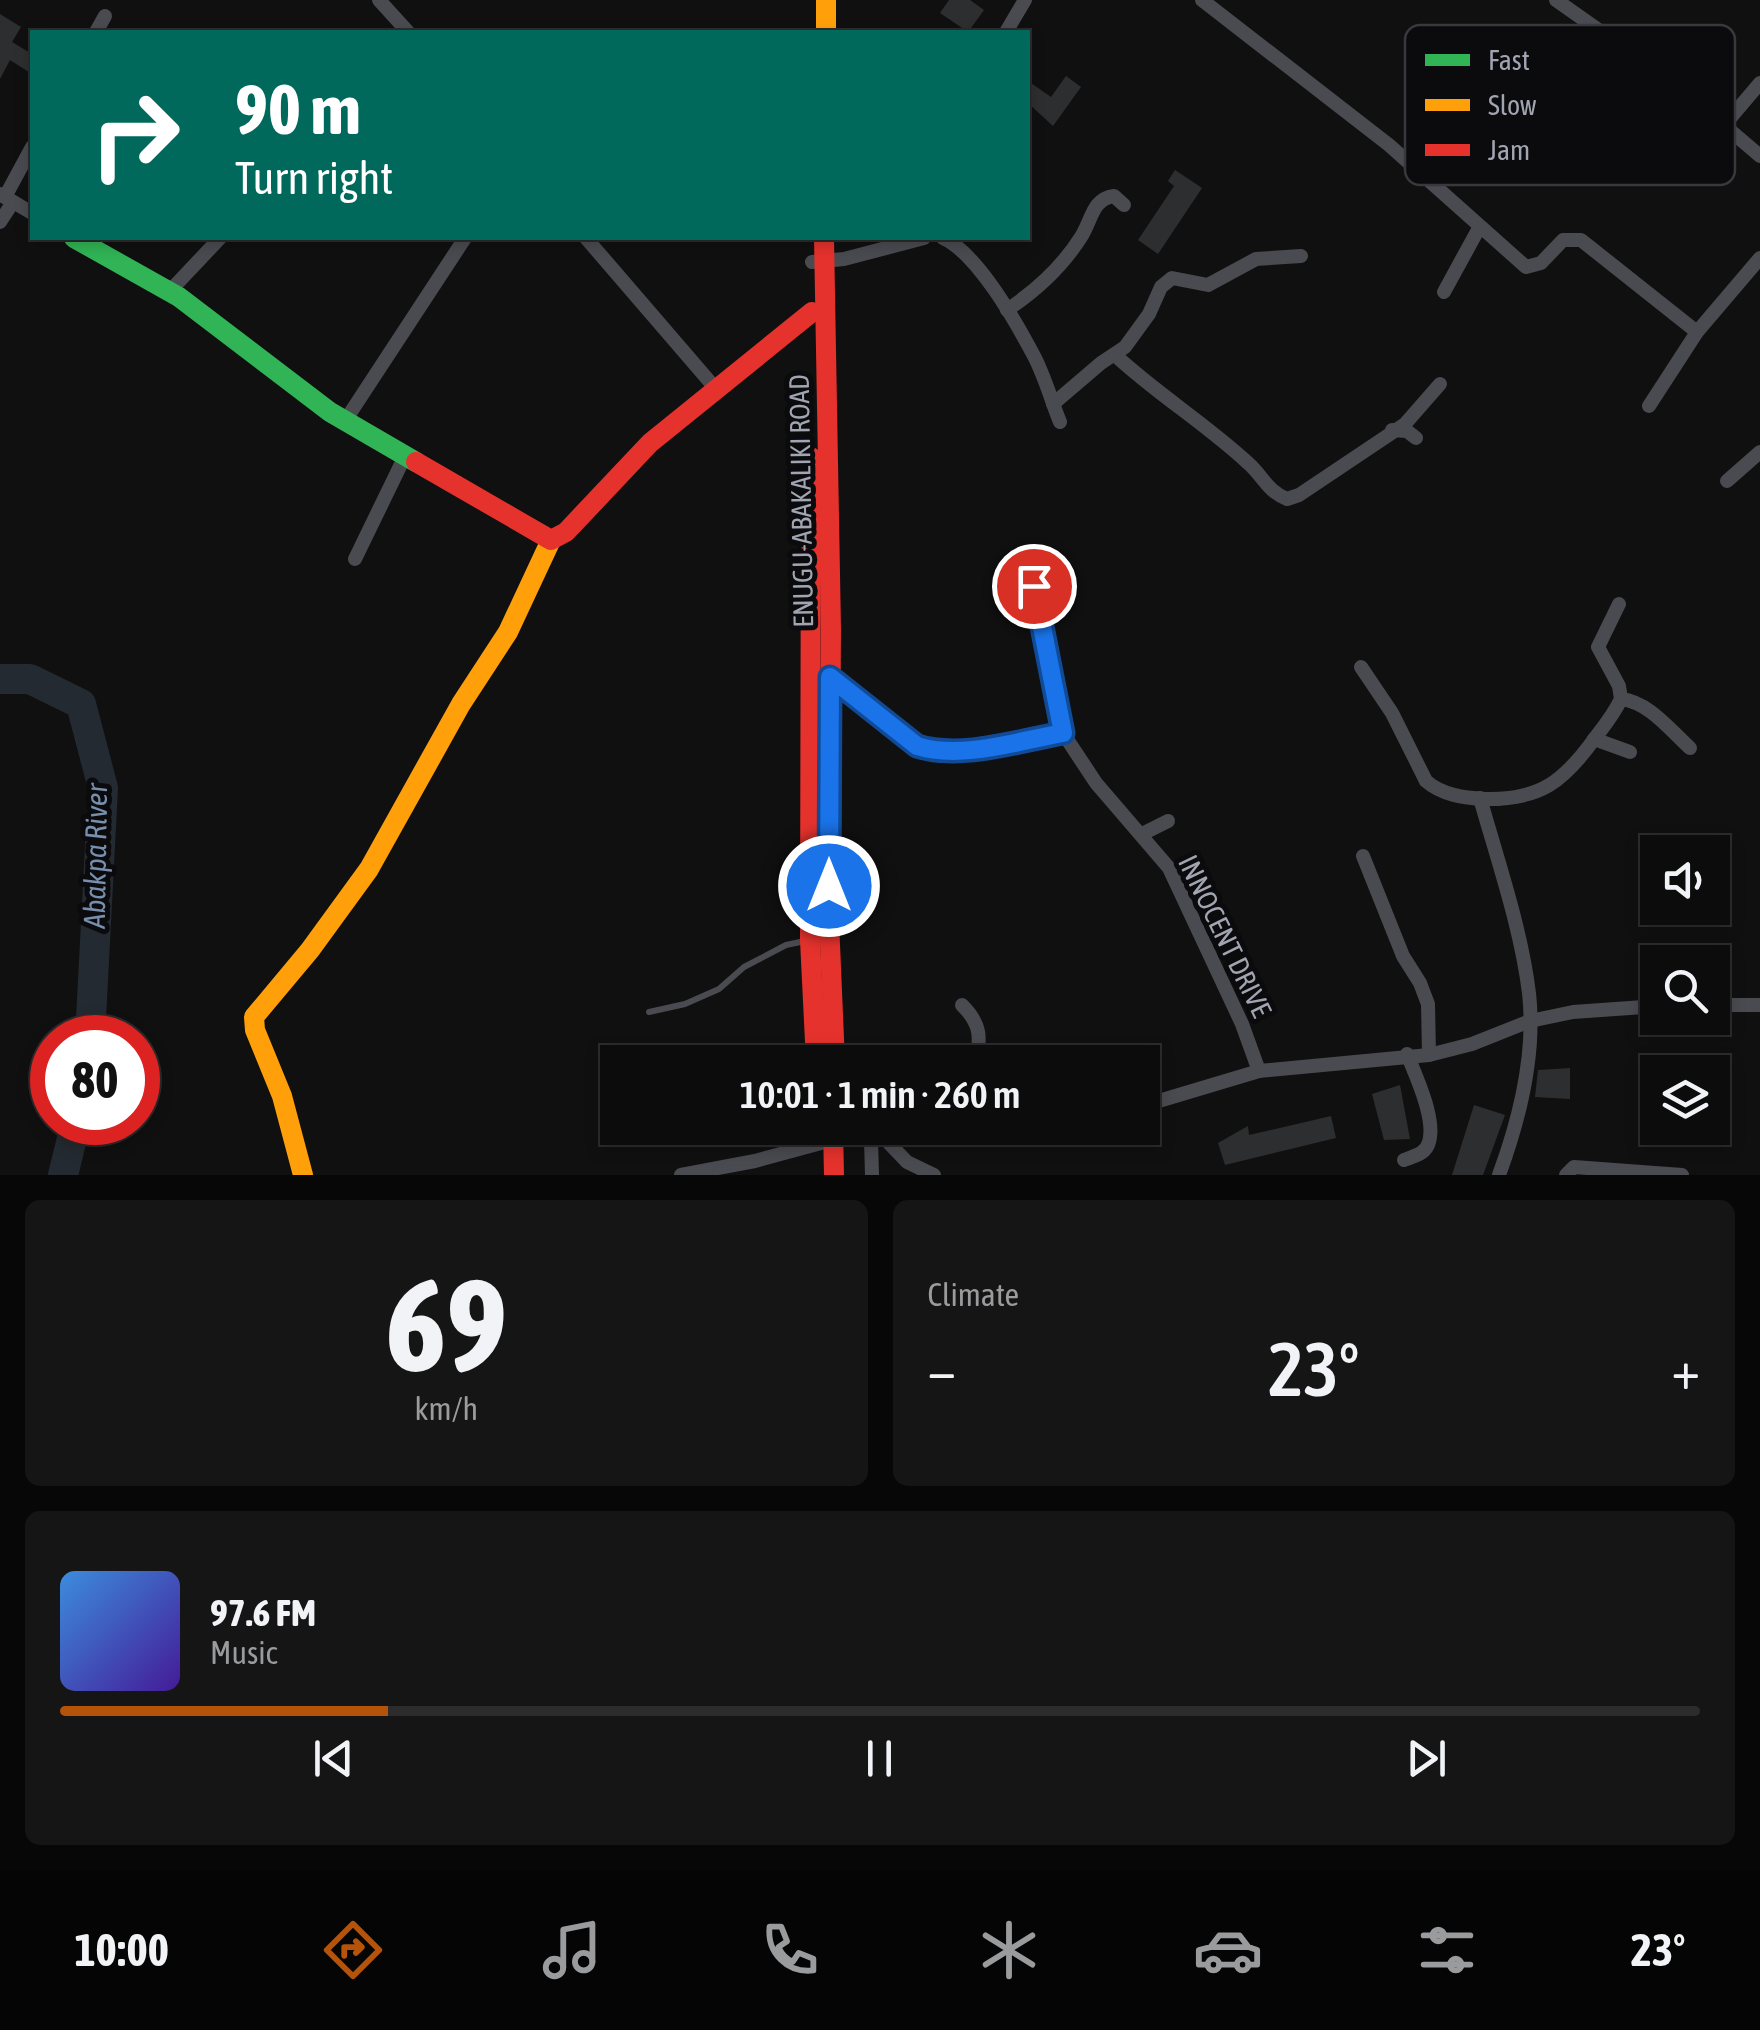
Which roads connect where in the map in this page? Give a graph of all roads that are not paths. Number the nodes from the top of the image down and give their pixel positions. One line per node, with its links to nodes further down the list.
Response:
1 (379, 0): 11 (street)
2 (812, 0): 12 (main road)
3 (826, 0): 13 (main road)
4 (1024, 0): 14 (street)
5 (1202, 0): 20 (street)
6 (1556, 0): 7 (street)
7 (1577, 6): 9 (street)
8 (105, 16): 10 (street)
9 (1601, 25)
10 (97, 30)
11 (406, 30)
12 (812, 30)
13 (826, 30)
14 (1007, 30)
15 (1760, 83): 16 (street)
16 (1735, 112)
17 (1735, 132): 19 (street)
18 (30, 151): 22 (street)
19 (1760, 156)
20 (1405, 161)
21 (1431, 185): 26 (street)
22 (6, 197): 24 (street); 25 (street)
23 (1124, 206): 42 (street)
24 (30, 212)
25 (0, 222)
26 (1478, 228): 41 (street); 44 (street)
27 (78, 240): 40 (main road)
28 (218, 240): 40 (street)
29 (464, 240): 50 (street)
30 (588, 240): 47 (street)
31 (813, 240): 39 (main road, ENUGU-ABAKALIKI ROAD)
32 (823, 240): 39 (main road, ENUGU-ABAKALIKI ROAD)
33 (869, 240): 36 (street)
34 (916, 240): 36 (street)
35 (947, 240): 42 (street)
36 (858, 255): 39 (street)
37 (1301, 256): 45 (street)
38 (1760, 258): 44 (street)
39 (818, 261): 43 (main road, ENUGU-ABAKALIKI ROAD); 63 (main road, ENUGU-ABAKALIKI ROAD)
40 (169, 292): 50 (main road)
41 (1444, 292)
42 (1007, 310): 48 (street)
43 (812, 312): 47 (main road); 61 (main road, ENUGU-ABAKALIKI ROAD)
44 (1697, 332): 49 (street)
45 (1115, 355): 48 (street); 52 (street)
46 (1440, 384): 52 (street)
47 (716, 389): 57 (main road)
48 (1054, 404): 51 (street)
49 (1649, 406)
50 (345, 421): 55 (main road)
51 (1060, 422)
52 (1391, 430): 53 (street)
53 (1416, 438)
54 (1760, 452): 56 (street)
55 (406, 454): 57 (main road); 58 (street)
56 (1727, 482)
57 (552, 540): 92 (main road)
58 (355, 559)
59 (1034, 586): 65 (street)
60 (1618, 604): 64 (street)
61 (811, 664): 63 (street); 73 (main road, ENUGU-ABAKALIKI ROAD)
62 (1361, 666): 69 (street)
63 (830, 677): 65 (street); 81 (main road, ENUGU-ABAKALIKI ROAD)
64 (1621, 699): 66 (street); 67 (street)
65 (1063, 733): 71 (street, INNOCENT DRIVE)
66 (1594, 740): 68 (street); 69 (street)
67 (1690, 748)
68 (1630, 752)
69 (1480, 798): 79 (street)
70 (1168, 821): 71 (street)
71 (1142, 834): 85 (street, INNOCENT DRIVE)
72 (1363, 856): 84 (street)
73 (810, 940): 78 (lane); 80 (main road, ENUGU-ABAKALIKI ROAD)
74 (962, 1005): 82 (street)
75 (1730, 1005): 76 (street)
76 (1760, 1005)
77 (1640, 1007): 79 (street)
78 (650, 1012)
79 (1530, 1020): 84 (street); 97 (street)
80 (815, 1045)
81 (834, 1045)
82 (979, 1045)
83 (1407, 1054): 84 (street); 85 (street); 91 (street)
84 (1429, 1055)
85 (1259, 1071): 86 (street)
86 (1160, 1101)
87 (797, 1145): 93 (street)
88 (832, 1145): 94 (main road)
89 (877, 1145): 95 (street)
90 (885, 1145): 96 (street)
91 (1404, 1160)
92 (304, 1175)
93 (682, 1175)
94 (834, 1175)
95 (872, 1175)
96 (934, 1175)
97 (1499, 1175)
98 (1566, 1175): 99 (street)
99 (1682, 1175)

